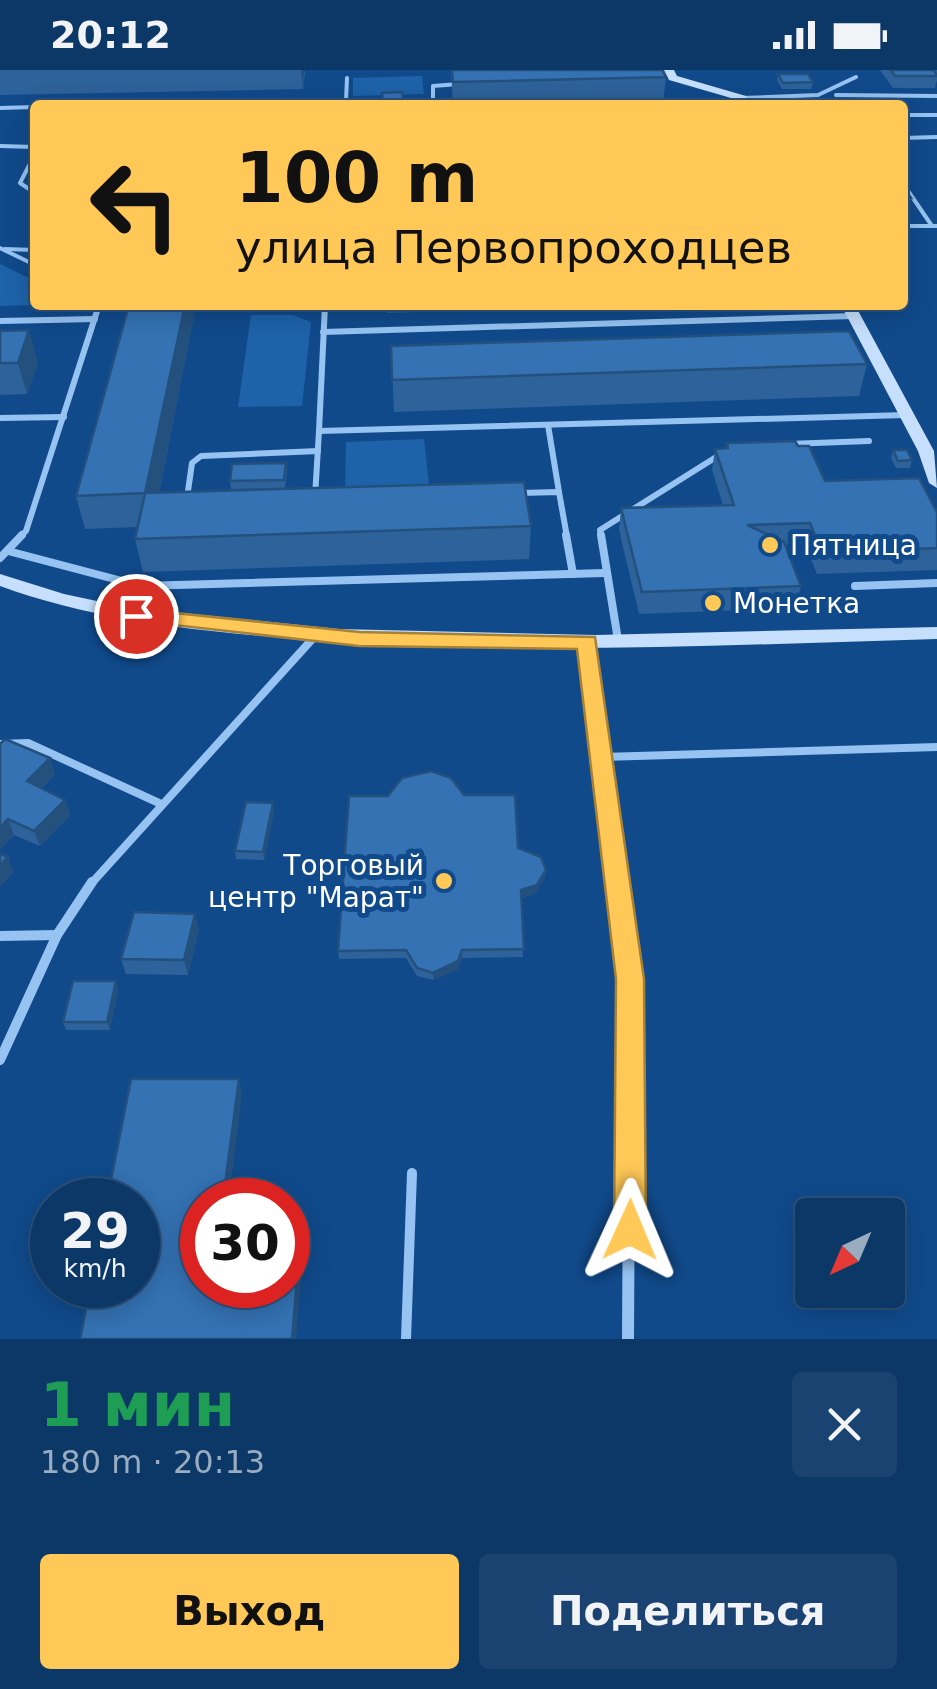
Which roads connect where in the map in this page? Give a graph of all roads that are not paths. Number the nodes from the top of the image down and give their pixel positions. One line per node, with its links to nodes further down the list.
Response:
1 (671, 74): 4 (lane); 10 (street)
2 (856, 77): 6 (lane)
3 (347, 78): 8 (lane)
4 (654, 79)
5 (478, 83): 9 (lane)
6 (821, 95): 7 (lane); 11 (lane)
7 (937, 98)
8 (346, 100)
9 (434, 100)
10 (741, 100)
11 (757, 100)
12 (30, 107): 13 (lane)
13 (0, 108)
14 (937, 114): 15 (lane)
15 (908, 115)
16 (937, 137): 17 (lane)
17 (908, 138)
18 (0, 146): 19 (lane)
19 (30, 146)
20 (30, 164): 21 (lane)
21 (30, 190)
22 (908, 190): 24 (lane)
23 (908, 226): 24 (lane)
24 (934, 226)
25 (0, 248): 26 (lane); 27 (lane)
26 (30, 250)
27 (30, 263)
28 (98, 310): 31 (lane)
29 (325, 310): 33 (lane)
30 (851, 310): 33 (lane); 34 (street)
31 (95, 319): 32 (lane); 35 (lane)
32 (0, 321)
33 (323, 332): 38 (lane)
34 (906, 414): 37 (lane); 43 (street)
35 (64, 417): 36 (lane); 50 (lane)
36 (0, 418)
37 (548, 425): 38 (lane); 44 (lane)
38 (319, 431): 42 (lane)
39 (869, 441): 40 (lane)
40 (783, 444)
41 (734, 448): 52 (lane)
42 (318, 451): 46 (lane); 49 (lane)
43 (937, 483)
44 (559, 492): 45 (lane); 53 (lane)
45 (502, 494)
46 (314, 500): 47 (lane); 48 (lane)
47 (333, 500)
48 (295, 501)
49 (200, 503)
50 (8, 551): 51 (lane); 53 (lane)
51 (0, 558)
52 (606, 573): 53 (lane); 59 (lane)
53 (573, 574)
54 (0, 580): 58 (street)
55 (937, 582): 56 (lane)
56 (856, 586)
57 (937, 633): 59 (street)
58 (316, 635): 60 (street); 64 (lane)
59 (618, 641): 60 (street)
60 (587, 642): 63 (street)
61 (0, 744): 64 (lane)
62 (937, 747): 63 (lane)
63 (602, 757): 70 (street)
64 (159, 803): 65 (lane)
65 (57, 935): 66 (lane); 67 (lane)
66 (0, 936)
67 (0, 1060)
68 (412, 1174): 69 (lane)
69 (406, 1339)
70 (628, 1339)

